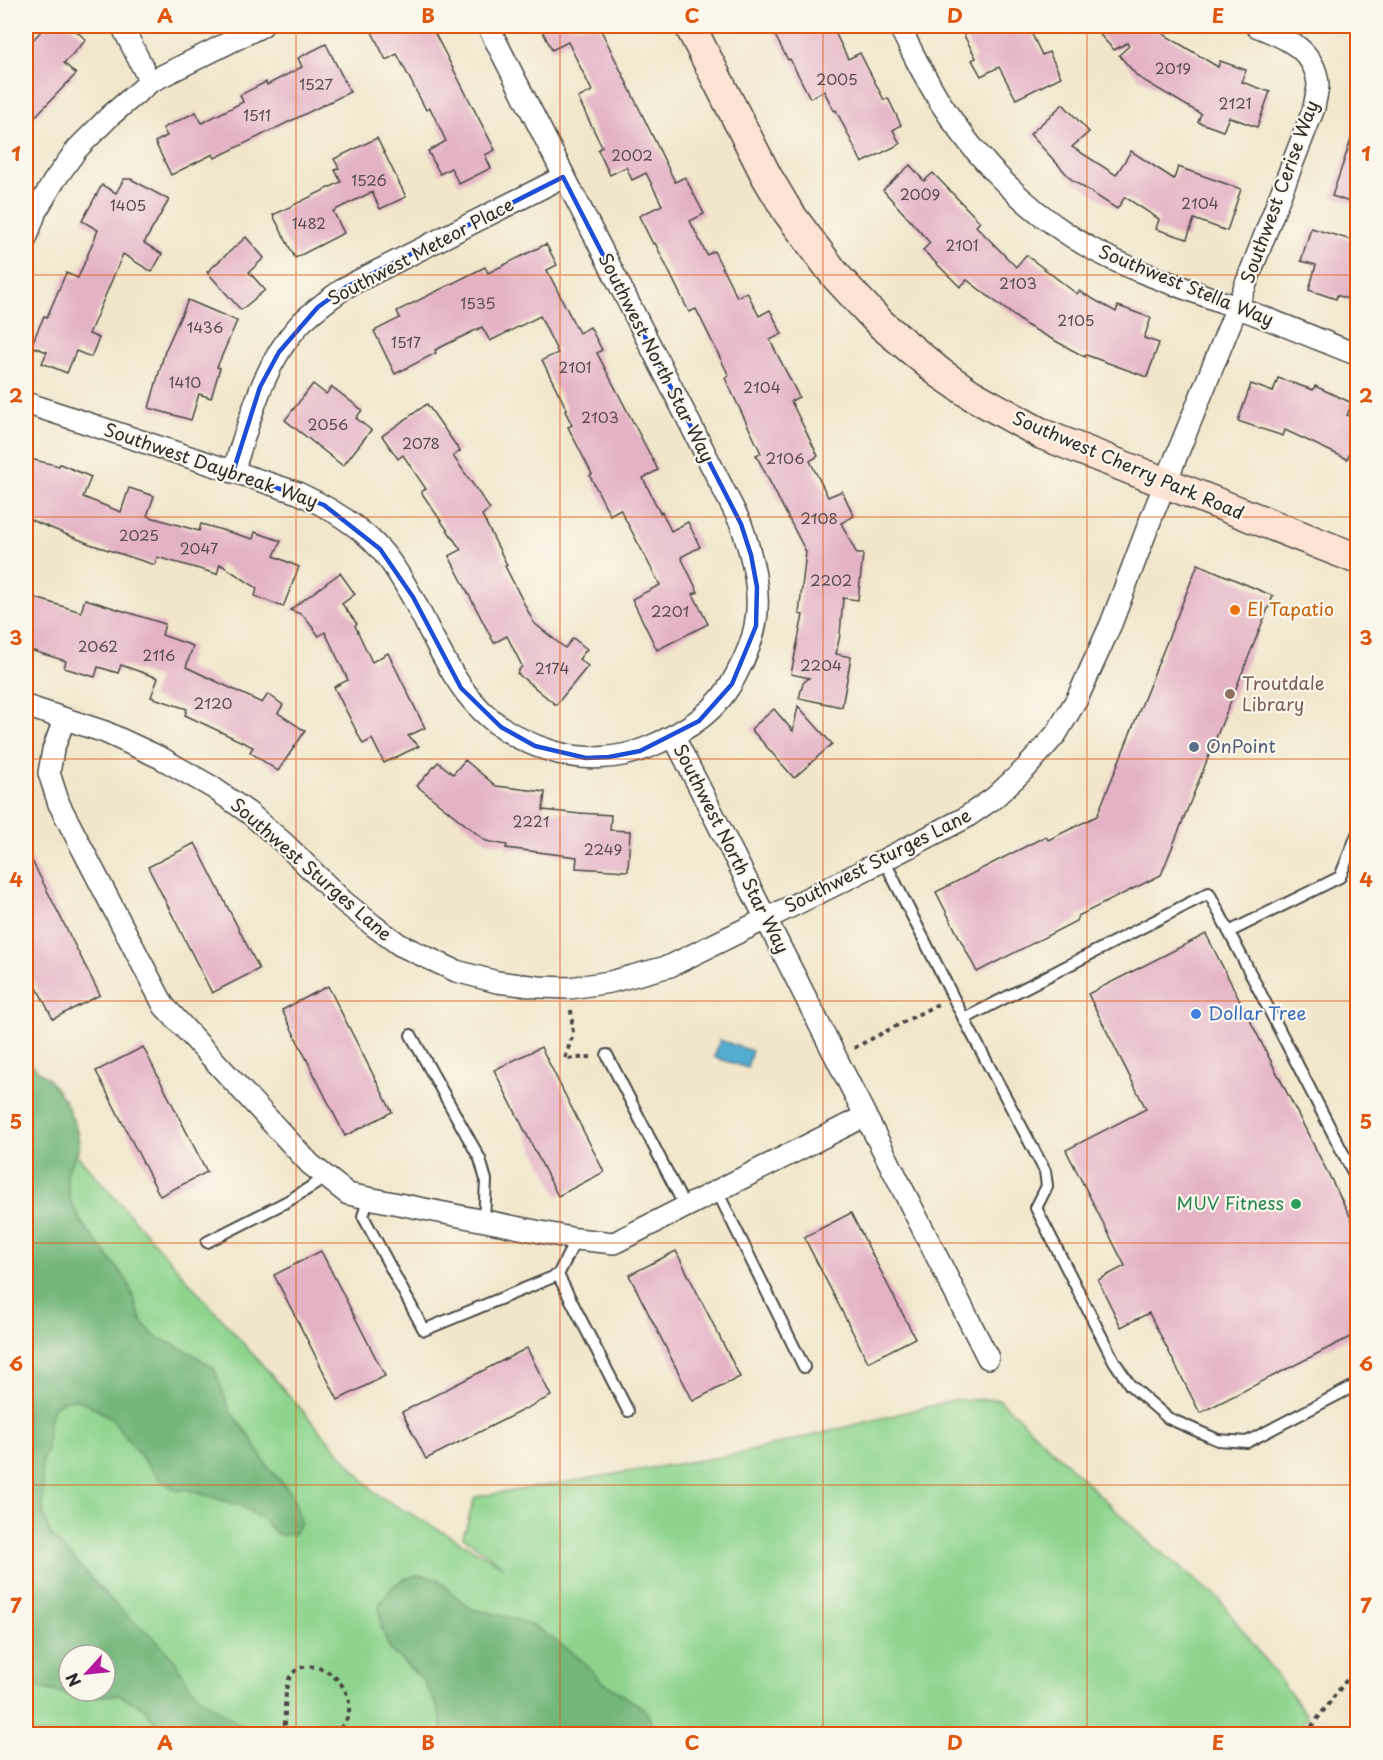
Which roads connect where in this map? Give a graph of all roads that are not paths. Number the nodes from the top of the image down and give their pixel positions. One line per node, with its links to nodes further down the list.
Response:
1 (122, 26): 7 (street)
2 (262, 26): 7 (street)
3 (488, 26): 8 (street, Southwest North Star Way)
4 (690, 26): 14 (main road, Southwest Cherry Park Road)
5 (899, 26): 10 (street, Southwest Stella Way)
6 (1256, 26): 10 (street, Southwest Cerise Way)
7 (150, 82): 9 (street)
8 (563, 177): 13 (street, Southwest Meteor Place); 18 (street, Southwest North Star Way)
9 (26, 239)
10 (1237, 307): 11 (street, Southwest Stella Way); 14 (street, Southwest Cerise Way)
11 (1358, 355)
12 (26, 403): 13 (street, Southwest Daybreak Way)
13 (233, 472): 18 (street, Southwest Daybreak Way)
14 (1165, 483): 15 (main road, Southwest Cherry Park Road); 20 (street, Southwest Sturges Lane)
15 (1358, 559)
16 (26, 706): 17 (street, Southwest Sturges Lane)
17 (64, 720): 21 (street, Southwest Sturges Lane); 27 (street)
18 (674, 737): 21 (street, Southwest North Star Way)
19 (1358, 832): 22 (lane)
20 (884, 860): 21 (street, Southwest Sturges Lane); 23 (lane)
21 (766, 919): 26 (street, Southwest North Star Way)
22 (1229, 932): 23 (lane); 28 (lane)
23 (964, 1019): 38 (lane)
24 (411, 1035): 32 (lane)
25 (607, 1055): 31 (lane)
26 (865, 1116): 29 (street); 36 (street, Southwest North Star Way)
27 (327, 1177): 30 (street); 34 (lane)
28 (1358, 1182)
29 (717, 1191): 31 (street); 37 (lane)
30 (369, 1198): 32 (street); 35 (lane)
31 (685, 1207): 33 (street)
32 (484, 1221): 33 (street)
33 (576, 1239): 35 (lane)
34 (207, 1242)
35 (558, 1275): 39 (lane)
36 (988, 1358)
37 (804, 1367)
38 (1358, 1384)
39 (628, 1411)

